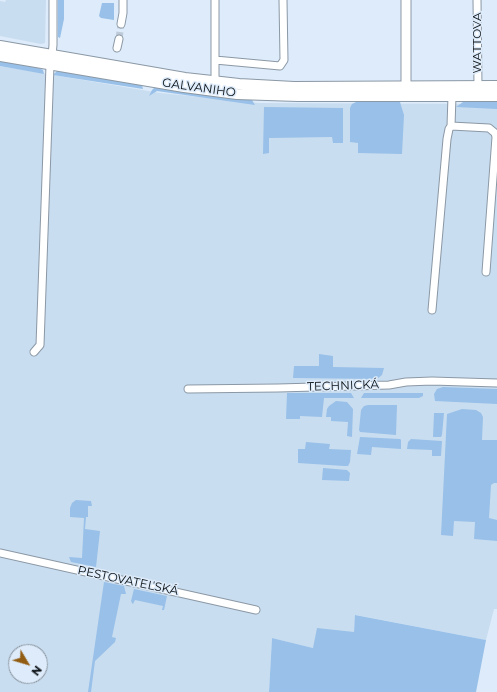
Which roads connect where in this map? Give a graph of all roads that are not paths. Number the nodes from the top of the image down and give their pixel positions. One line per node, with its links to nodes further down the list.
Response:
1 (53, 0): 12 (street)
2 (123, 0): 7 (street)
3 (215, 0): 13 (street, GALVANIHO)
4 (283, 0): 13 (street)
5 (406, 0): 17 (street)
6 (477, 0): 15 (street, WATTOVA)
7 (121, 24)
8 (119, 39): 10 (street)
9 (0, 46): 12 (main road, GALVANIHO)
10 (117, 48)
11 (0, 56): 12 (main road, GALVANIHO)
12 (51, 60): 14 (main road, GALVANIHO); 18 (main road, GALVANIHO); 24 (street)
13 (215, 60): 14 (street, GALVANIHO)
14 (215, 82): 17 (main road, GALVANIHO)
15 (478, 86): 16 (main road, GALVANIHO); 17 (main road, GALVANIHO)
16 (497, 86)
17 (406, 87): 18 (main road)
18 (400, 96): 19 (main road, GALVANIHO)
19 (452, 96): 20 (main road, GALVANIHO); 21 (street)
20 (497, 96)
21 (451, 126): 22 (street); 23 (street)
22 (486, 272)
23 (432, 310)
24 (34, 352)
25 (497, 383): 26 (street, TECHNICKÁ)
26 (188, 388)
27 (0, 553): 28 (street, PESTOVATEĽSKÁ)
28 (256, 610)

